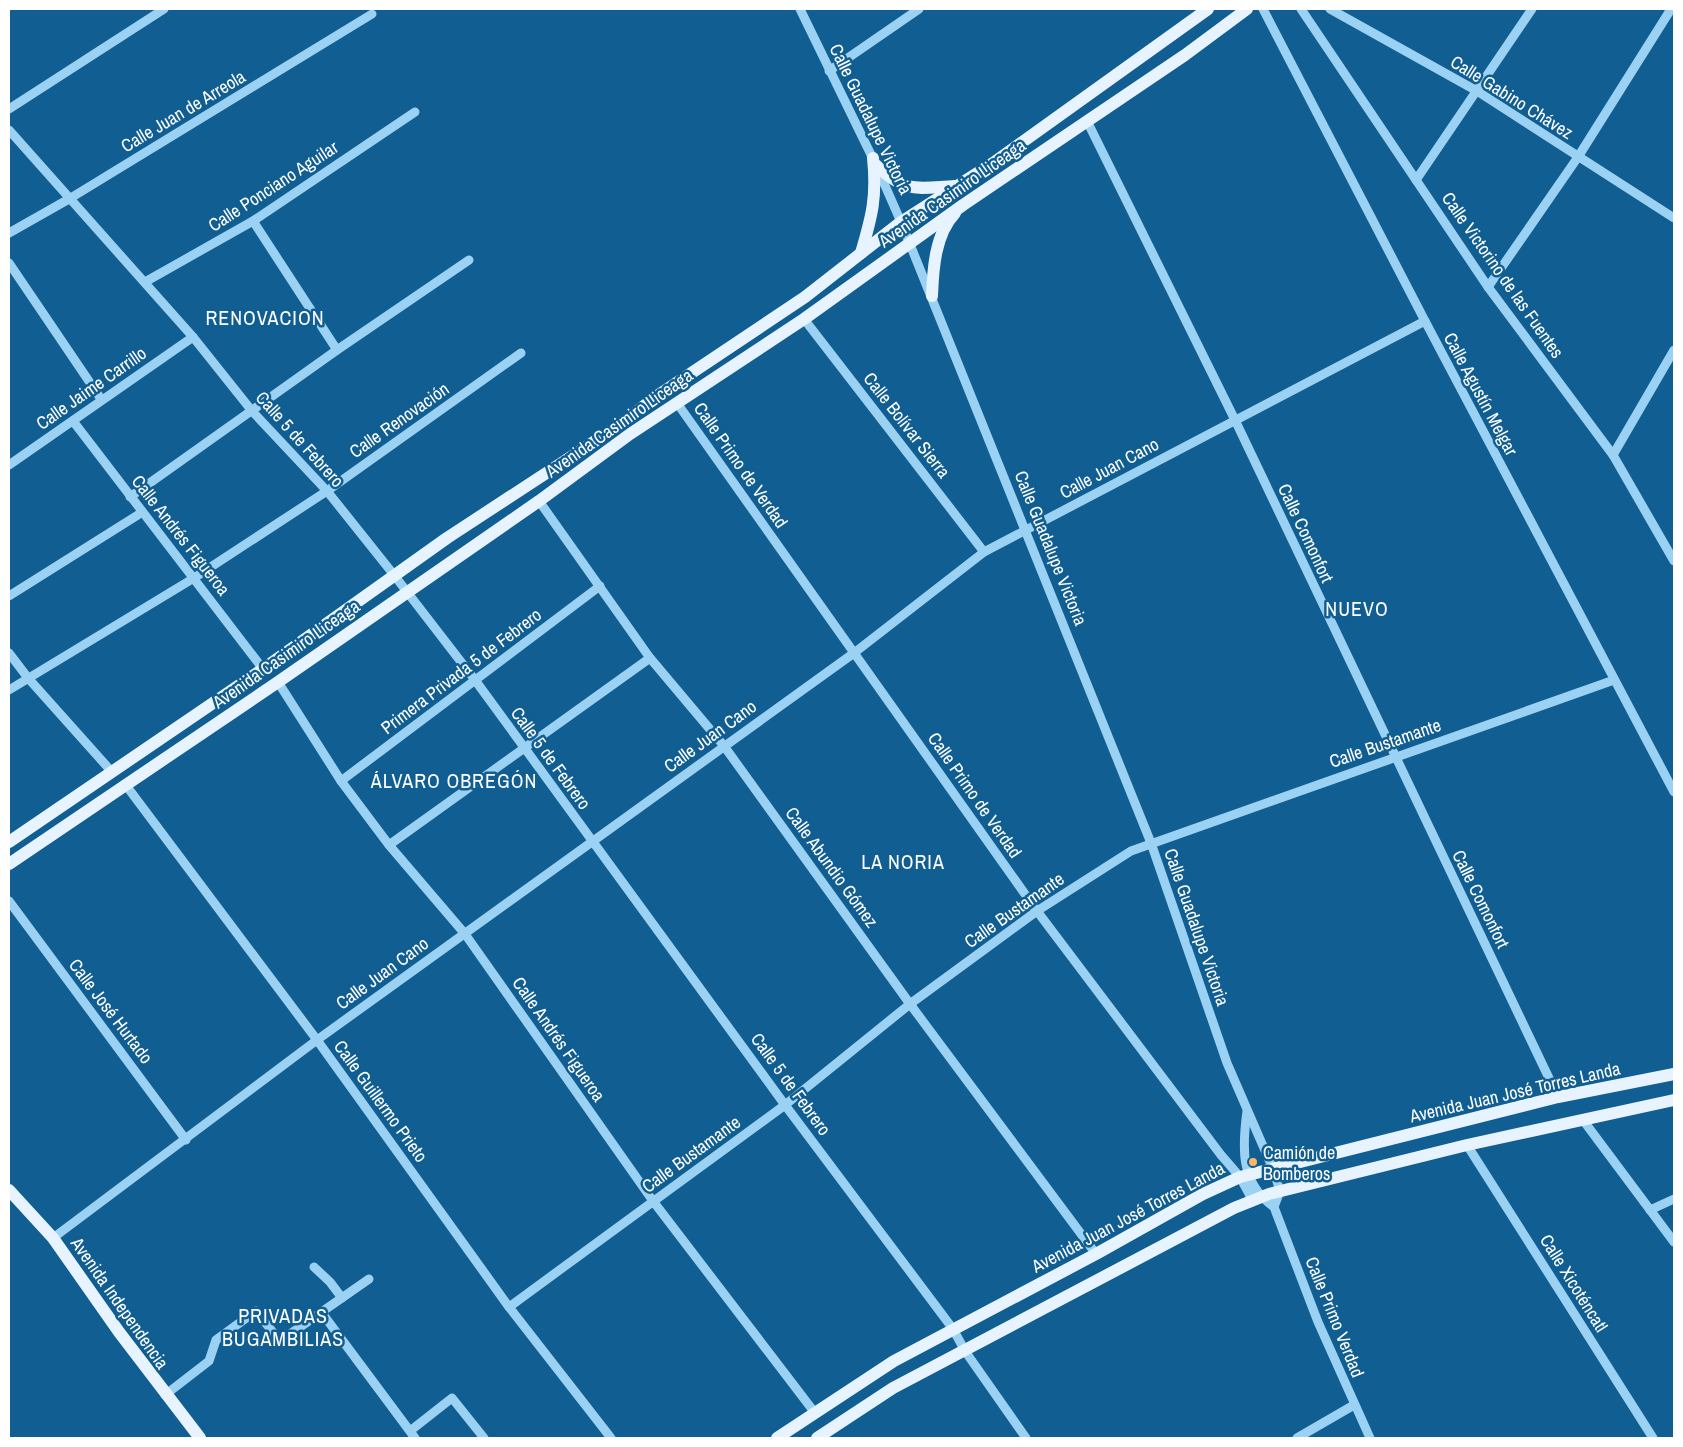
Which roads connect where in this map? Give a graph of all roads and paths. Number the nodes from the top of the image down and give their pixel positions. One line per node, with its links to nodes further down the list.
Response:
1 (164, 9): 14 (street)
2 (800, 9): 12 (street, Calle Guadalupe Victoria)
3 (919, 9): 12 (street)
4 (1208, 9): 21 (main road, Avenida Casimiro Liceaga)
5 (1247, 9): 16 (main road, Avenida Casimiro Liceaga)
6 (1263, 9): 36 (street, Calle Agustín Melgar)
7 (1301, 9): 20 (street, Calle Victorino de las Fuentes)
8 (1330, 9): 13 (street, Calle Gabino Chávez)
9 (1532, 9): 13 (street)
10 (1671, 9): 18 (street)
11 (372, 14): 22 (street, Calle Juan de Arreola)
12 (829, 71): 19 (street, Calle Guadalupe Victoria)
13 (1477, 91): 18 (street, Calle Gabino Chávez); 20 (street)
14 (9, 109)
15 (415, 112): 25 (street, Calle Ponciano Aguilar)
16 (1087, 121): 23 (main road, Avenida Casimiro Liceaga); 44 (street, Calle Comonfort)
17 (9, 130): 22 (street, Calle 5 de Febrero)
18 (1578, 157): 24 (street, Calle Gabino Chávez); 33 (street)
19 (875, 162): 21 (main road); 26 (street, Calle Guadalupe Victoria); 29 (main road)
20 (1416, 180): 33 (street, Calle Victorino de las Fuentes)
21 (955, 186): 26 (main road, Avenida Casimiro Liceaga)
22 (69, 199): 27 (street, Calle Juan de Arreola); 32 (street, Calle 5 de Febrero)
23 (963, 205): 28 (main road, Avenida Casimiro Liceaga); 34 (main road)
24 (1674, 218)
25 (253, 222): 32 (street, Calle Ponciano Aguilar); 38 (street)
26 (901, 222): 28 (street, Calle Guadalupe Victoria); 29 (main road, Avenida Casimiro Liceaga)
27 (9, 233)
28 (910, 242): 34 (street, Calle Guadalupe Victoria); 35 (main road, Avenida Casimiro Liceaga)
29 (861, 253): 55 (main road, Avenida Casimiro Liceaga)
30 (469, 260): 38 (street)
31 (9, 263): 41 (street)
32 (145, 282): 37 (street, Calle 5 de Febrero)
33 (1488, 287): 46 (street, Calle Victorino de las Fuentes)
34 (932, 296): 52 (street, Calle Guadalupe Victoria)
35 (804, 319): 42 (main road, Avenida Casimiro Liceaga); 53 (street, Calle Bolívar Sierra)
36 (1425, 322): 44 (street, Calle Juan Cano); 66 (street, Calle Agustín Melgar)
37 (193, 337): 41 (street, Calle Jaime Carrillo); 43 (street, Calle 5 de Febrero)
38 (337, 350): 43 (street)
39 (1674, 350): 46 (street)
40 (521, 353): 48 (street, Calle Renovación)
41 (102, 399): 45 (street, Calle Jaime Carrillo)
42 (677, 403): 50 (main road, Avenida Casimiro Liceaga); 60 (street, Calle Primo de Verdad)
43 (252, 411): 48 (street, Calle 5 de Febrero); 49 (street)
44 (1234, 420): 52 (street, Calle Juan Cano); 71 (street, Calle Comonfort)
45 (73, 421): 47 (street, Calle Jaime Carrillo); 49 (street, Calle Andrés Figueroa)
46 (1613, 455): 54 (street, Calle Victorino de las Fuentes)
47 (9, 465)
48 (327, 491): 55 (street, Calle 5 de Febrero); 56 (street, Calle Renovación)
49 (130, 497): 51 (street, Calle Andrés Figueroa)
50 (539, 501): 57 (street, Calle Abundio Gómez); 58 (main road, Avenida Casimiro Liceaga)
51 (141, 513): 56 (street, Calle Andrés Figueroa); 59 (street)
52 (1026, 530): 53 (street, Calle Juan Cano); 78 (street, Calle Guadalupe Victoria)
53 (984, 552): 60 (street, Calle Juan Cano)
54 (1674, 562)
55 (394, 575): 58 (street, Calle 5 de Febrero); 63 (main road, Avenida Casimiro Liceaga)
56 (194, 578): 63 (street, Calle Andrés Figueroa); 64 (street, Calle Renovación)
57 (600, 586): 62 (street, Calle Abundio Gómez); 65 (street, Primera Privada 5 de Febrero)
58 (405, 592): 65 (street, Calle 5 de Febrero); 67 (main road, Avenida Casimiro Liceaga)
59 (9, 596)
60 (854, 652): 69 (street, Calle Juan Cano); 82 (street, Calle Primo de Verdad)
61 (9, 654): 64 (street)
62 (650, 658): 69 (street, Calle Abundio Gómez); 70 (street)
63 (263, 669): 72 (main road, Avenida Casimiro Liceaga)
64 (28, 678): 68 (street, Calle Renovación); 72 (street)
65 (475, 680): 70 (street, Calle 5 de Febrero); 73 (street, Primera Privada 5 de Febrero)
66 (1614, 680): 71 (street, Calle Bustamante); 75 (street, Calle Agustín Melgar)
67 (278, 682): 73 (street, Calle Andrés Figueroa); 74 (main road, Avenida Casimiro Liceaga)
68 (9, 690)
69 (724, 746): 76 (street, Calle Juan Cano); 84 (street, Calle Abundio Gómez)
70 (524, 749): 76 (street, Calle 5 de Febrero); 79 (street)
71 (1394, 756): 78 (street, Calle Bustamante); 87 (street, Calle Comonfort)
72 (112, 772): 77 (main road, Avenida Casimiro Liceaga)
73 (341, 781): 79 (street, Calle Andrés Figueroa)
74 (125, 784): 80 (main road, Avenida Casimiro Liceaga); 85 (street, Calle Guillermo Prieto)
75 (1674, 792)
76 (591, 840): 83 (street, Calle Juan Cano); 89 (street, Calle 5 de Febrero)
77 (9, 842)
78 (1151, 843): 82 (street, Calle Bustamante); 90 (street, Calle Guadalupe Victoria)
79 (389, 845): 83 (street, Calle Andrés Figueroa)
80 (9, 864)
81 (9, 901): 92 (street, Calle José Hurtado)
82 (1037, 911): 84 (street, Calle Bustamante); 95 (street, Calle Primo de Verdad)
83 (465, 934): 85 (street, Calle Juan Cano); 100 (street, Calle Andrés Figueroa)
84 (910, 1004): 89 (street, Calle Bustamante); 105 (street, Calle Abundio Gómez)
85 (317, 1040): 92 (street, Calle Juan Cano); 109 (street, Calle Guillermo Prieto)
86 (1674, 1074): 87 (main road, Avenida Juan José Torres Landa)
87 (1558, 1097): 94 (main road, Avenida Juan José Torres Landa)
88 (1674, 1100): 91 (main road)
89 (785, 1105): 100 (street, Calle Bustamante); 111 (street, Calle 5 de Febrero)
90 (1247, 1110): 94 (street, Calle Guadalupe Victoria); 95 (street, Calle Guadalupe Victoria)
91 (1583, 1120): 93 (main road); 102 (street)
92 (186, 1140): 103 (street, Calle Juan Cano)
93 (1467, 1144): 97 (main road); 125 (street, Calle Xicoténcatl)
94 (1273, 1169): 95 (main road, Avenida Juan José Torres Landa); 97 (street, Calle Guadalupe Victoria)
95 (1244, 1176): 98 (street, Calle Guadalupe Victoria); 105 (main road, Avenida Juan José Torres Landa)
96 (9, 1190): 103 (main road, Avenida Independencia)
97 (1280, 1192): 98 (main road); 101 (street)
98 (1257, 1199): 101 (street); 112 (main road)
99 (1674, 1199): 102 (street)
100 (653, 1201): 109 (street, Calle Bustamante); 115 (street, Calle Andrés Figueroa)
101 (1274, 1207): 114 (street, Calle Primo Verdad)
102 (1650, 1210): 104 (street)
103 (53, 1238): 113 (main road, Avenida Independencia)
104 (1674, 1242)
105 (1096, 1254): 111 (main road, Avenida Juan José Torres Landa)
106 (314, 1267): 108 (street)
107 (369, 1279): 108 (street)
108 (342, 1298): 110 (street)
109 (509, 1307): 119 (street, Calle Guillermo Prieto)
110 (322, 1313): 113 (street); 116 (street)
111 (953, 1329): 112 (street, Calle 5 de Febrero); 115 (main road, Avenida Juan José Torres Landa)
112 (966, 1350): 121 (main road); 122 (street, Calle 5 de Febrero)
113 (165, 1395): 117 (main road, Avenida Independencia)
114 (1354, 1405): 123 (street); 124 (street, Calle Primo Verdad)
115 (815, 1413): 120 (main road, Avenida Juan José Torres Landa)
116 (413, 1435): 118 (street)
117 (200, 1438)
118 (484, 1438)
119 (611, 1438)
120 (777, 1438)
121 (817, 1438)
122 (1026, 1438)
123 (1297, 1438)
124 (1370, 1438)
125 (1653, 1438)

